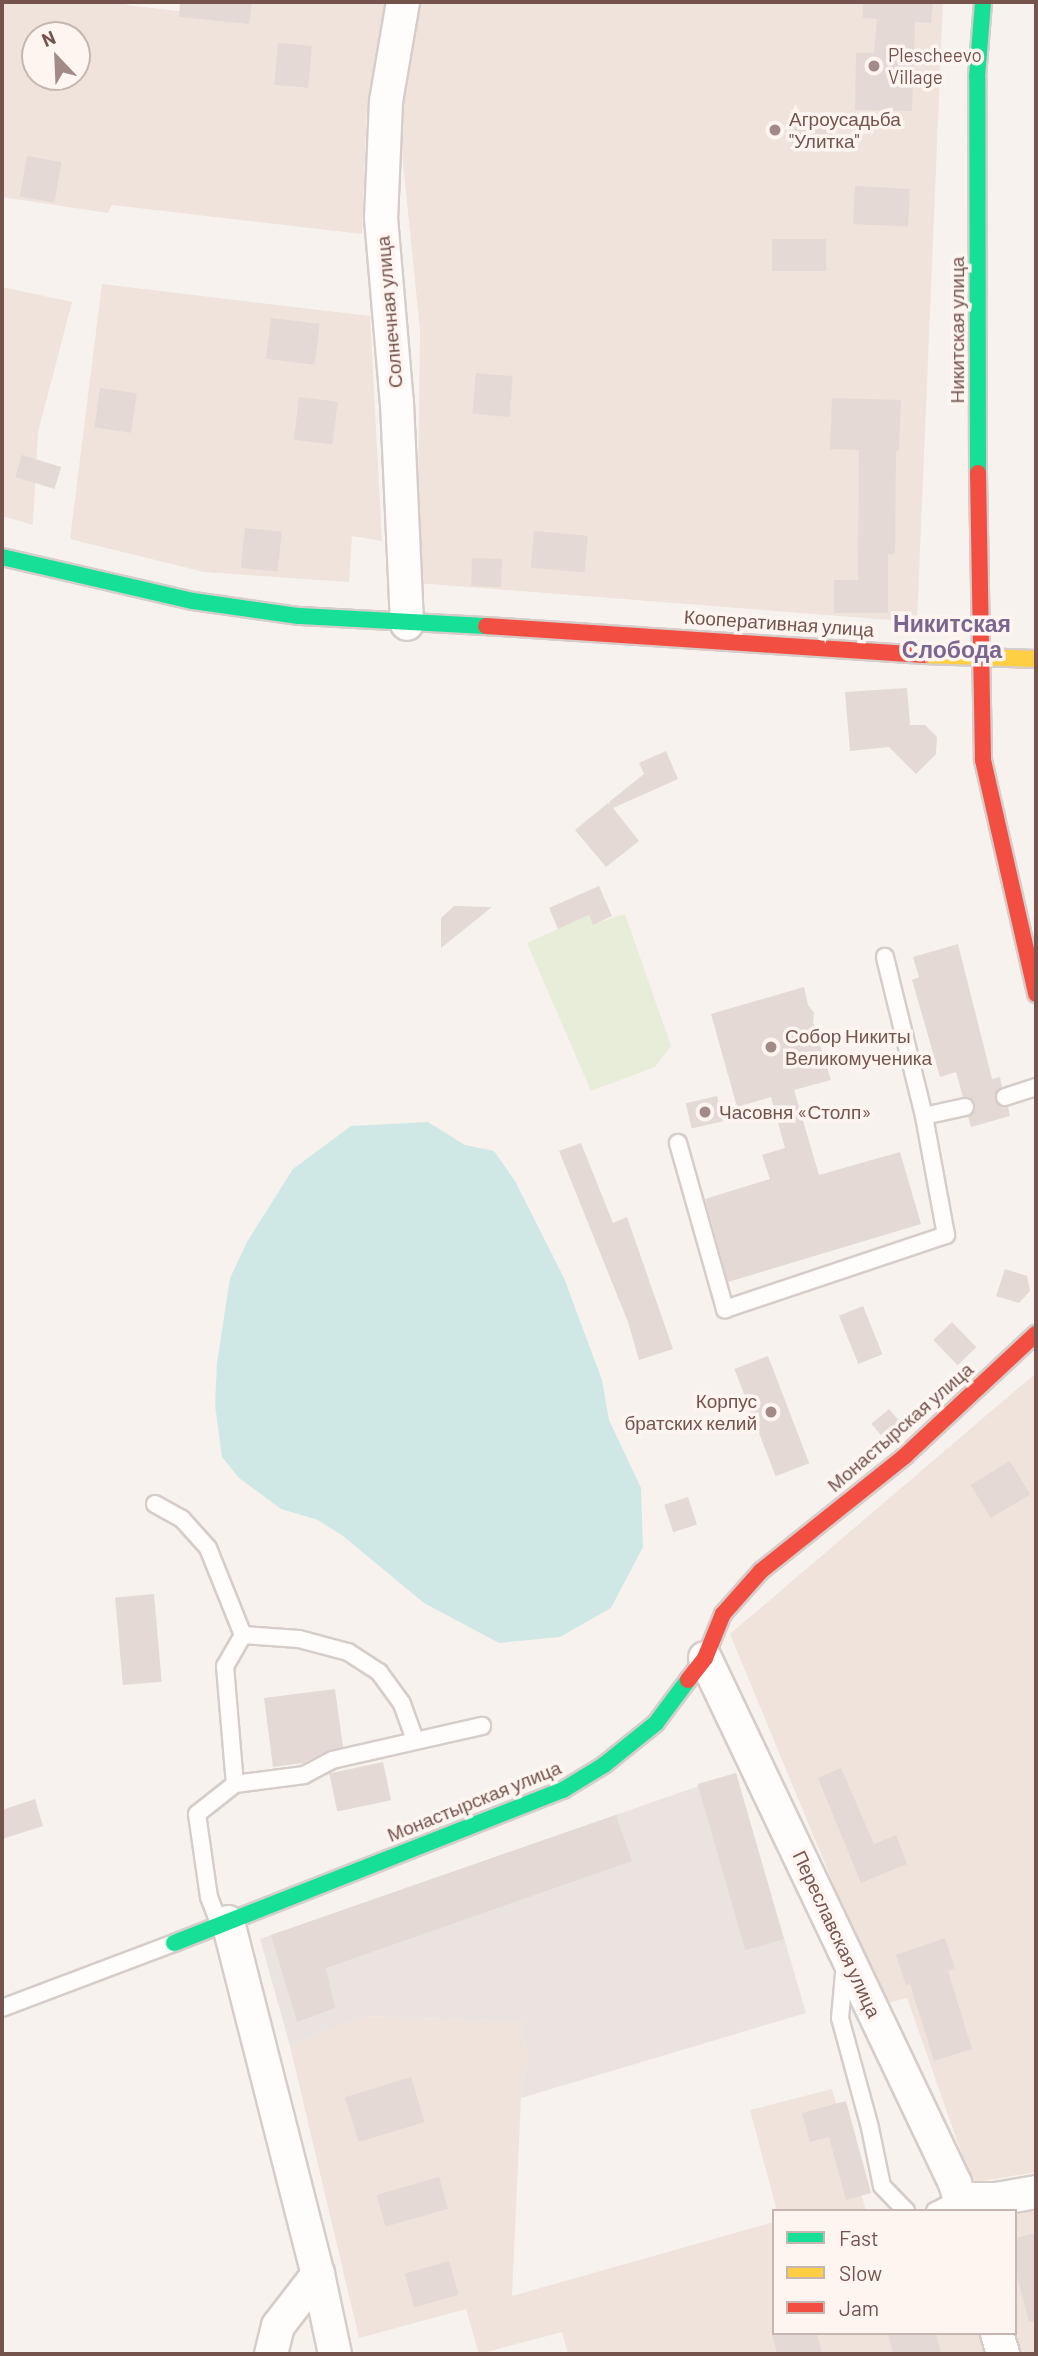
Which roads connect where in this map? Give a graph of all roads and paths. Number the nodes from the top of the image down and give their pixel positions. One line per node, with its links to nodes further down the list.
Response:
1 (403, 2): 4 (street, Солнечная улица)
2 (983, 2): 5 (street, Никитская улица)
3 (2, 557): 4 (street, Кооперативная улица)
4 (407, 624): 5 (street, Кооперативная улица)
5 (979, 659): 6 (street, Кооперативная улица); 8 (street, Никитская улица)
6 (1036, 659)
7 (885, 957): 12 (lane)
8 (1036, 994)
9 (1036, 1087): 10 (lane)
10 (1005, 1097)
11 (965, 1107): 12 (lane)
12 (924, 1116): 13 (lane)
13 (678, 1143)
14 (1036, 1334): 17 (street, Монастырская улица)
15 (155, 1504): 16 (lane)
16 (243, 1634): 19 (lane); 20 (lane)
17 (705, 1658): 21 (street, Монастырская улица); 23 (street, Переславская улица)
18 (482, 1726): 19 (lane)
19 (415, 1740): 20 (lane)
20 (235, 1784): 21 (lane)
21 (224, 1923): 22 (street, Монастырская улица); 28 (street)
22 (174, 1943): 24 (lane)
23 (846, 1954): 26 (street, Переславская улица); 27 (lane)
24 (2, 2008)
25 (1036, 2192): 26 (street)
26 (953, 2207)
27 (904, 2209)
28 (318, 2274): 30 (street); 31 (street)
29 (998, 2335): 32 (street)
30 (271, 2354)
31 (335, 2354)
32 (1003, 2354)

